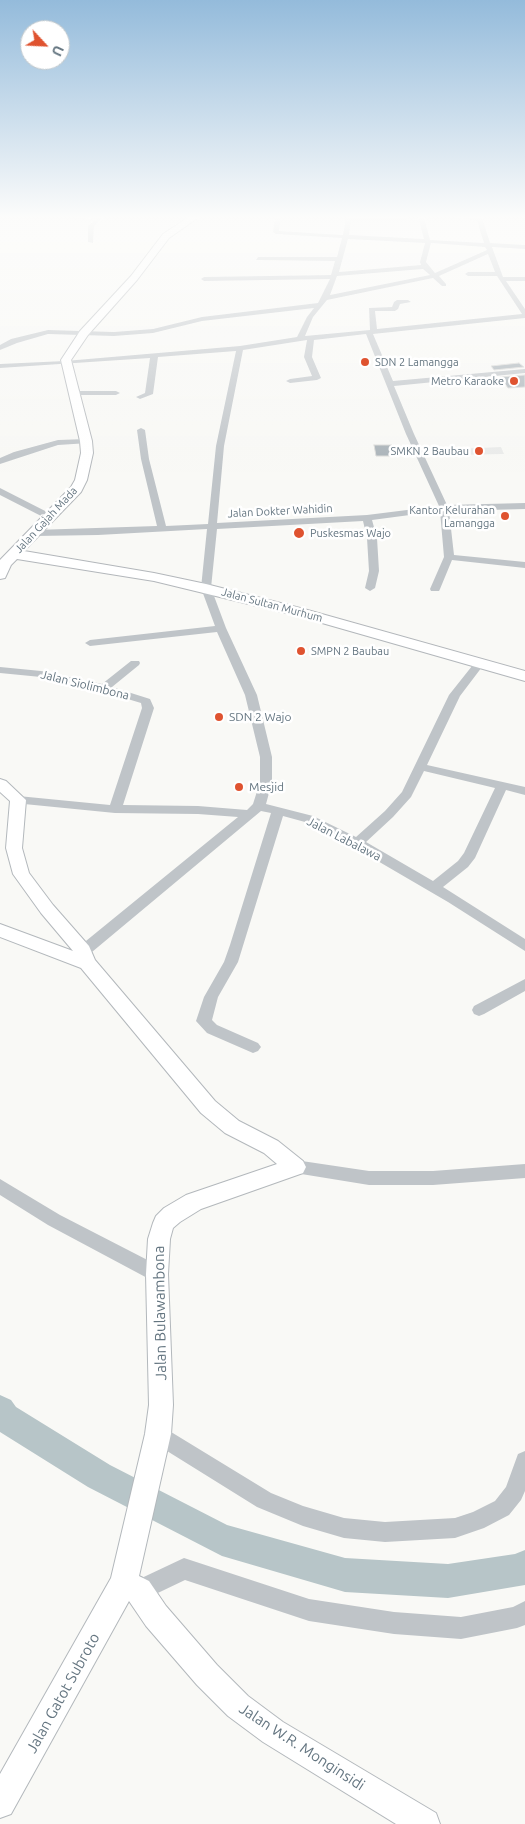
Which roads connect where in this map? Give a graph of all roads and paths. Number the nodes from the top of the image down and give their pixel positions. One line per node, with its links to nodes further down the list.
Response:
1 (112, 302): 8 (highway)
2 (321, 302): 5 (street)
3 (396, 302): 7 (street)
4 (517, 302): 6 (street)
5 (318, 306): 8 (street); 10 (street)
6 (525, 315): 7 (street)
7 (372, 332): 9 (street); 18 (street)
8 (84, 333): 11 (street); 14 (highway)
9 (311, 338): 10 (street); 17 (street)
10 (300, 339): 12 (street)
11 (0, 348)
12 (240, 348): 13 (street); 30 (street)
13 (154, 356): 14 (street); 21 (street)
14 (65, 363): 15 (street); 19 (highway, Jalan Gajah Mada)
15 (0, 366)
16 (525, 371): 18 (street)
17 (290, 381)
18 (390, 384): 27 (street)
19 (73, 393): 20 (street); 23 (highway, Jalan Gajah Mada)
20 (116, 394)
21 (140, 397)
22 (141, 430): 31 (street)
23 (86, 441): 24 (street); 28 (highway, Jalan Gajah Mada)
24 (0, 460)
25 (0, 491): 28 (street)
26 (525, 506): 27 (street, Jalan Dokter Wahidin)
27 (444, 508): 29 (street, Jalan Dokter Wahidin); 34 (street)
28 (50, 517): 32 (highway, Jalan Gajah Mada)
29 (367, 518): 30 (street, Jalan Dokter Wahidin); 38 (street)
30 (212, 526): 31 (street, Jalan Dokter Wahidin); 37 (street)
31 (162, 528): 32 (street, Jalan Dokter Wahidin)
32 (35, 533): 33 (highway, Jalan Gajah Mada)
33 (14, 554): 36 (highway, Jalan Gajah Mada); 37 (highway, Jalan Sultan Murhum)
34 (449, 557): 35 (street); 39 (street)
35 (525, 565)
36 (0, 575)
37 (206, 588): 40 (street); 43 (highway, Jalan Sultan Murhum)
38 (370, 588)
39 (435, 589)
40 (221, 628): 41 (street); 53 (street)
41 (90, 643)
42 (135, 663): 46 (street)
43 (480, 663): 45 (highway, Jalan Sultan Murhum); 47 (street)
44 (0, 670): 46 (street, Jalan Siolimbona)
45 (525, 676)
46 (104, 688): 52 (street, Jalan Siolimbona)
47 (421, 767): 49 (street); 55 (street)
48 (0, 784): 51 (main road)
49 (502, 786): 50 (street); 56 (street)
50 (525, 791)
51 (18, 800): 52 (street, Jalan Labalawa); 59 (main road)
52 (115, 808): 53 (street, Jalan Labalawa)
53 (254, 810): 54 (street, Jalan Labalawa); 59 (street)
54 (278, 811): 55 (street, Jalan Labalawa); 62 (street)
55 (357, 843): 56 (street, Jalan Labalawa)
56 (434, 888): 58 (street, Jalan Labalawa)
57 (0, 930): 59 (main road)
58 (525, 946)
59 (81, 958): 63 (main road)
60 (525, 984): 61 (street)
61 (479, 1010)
62 (253, 1047)
63 (295, 1167): 64 (street, Jalan Bulawambona); 66 (main road, Jalan Bulawambona)
64 (525, 1170)
65 (0, 1186): 66 (street)
66 (157, 1274): 67 (main road, Jalan Bulawambona)
67 (158, 1434): 68 (street); 69 (main road, Jalan Bulawambona)
68 (525, 1461)
69 (132, 1586): 70 (street); 71 (main road, Jalan Gatot Subroto); 72 (main road, Jalan W.R. Monginsidi)
70 (525, 1612)
71 (0, 1804)
72 (425, 1824)

